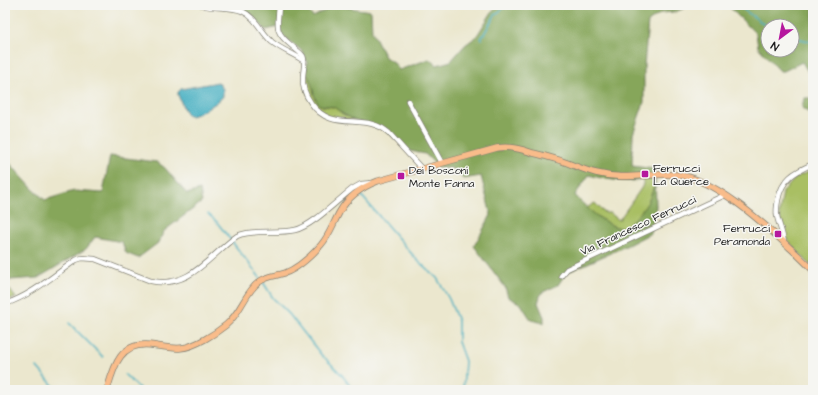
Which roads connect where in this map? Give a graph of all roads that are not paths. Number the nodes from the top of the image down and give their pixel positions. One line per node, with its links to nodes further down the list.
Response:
1 (202, 5): 3 (street)
2 (279, 5): 3 (street)
3 (304, 61): 7 (street)
4 (408, 101): 5 (street)
5 (442, 163): 7 (main road, Via Francesco Ferrucci); 9 (main road, Via Francesco Ferrucci)
6 (813, 164): 10 (street)
7 (421, 168): 8 (main road, Via Francesco Ferrucci)
8 (372, 183): 13 (street); 14 (main road, Via Francesco Ferrucci)
9 (725, 195): 10 (main road, Via Francesco Ferrucci); 12 (street, Via Francesco Ferrucci)
10 (784, 243): 11 (main road, Via Francesco Ferrucci)
11 (813, 270)
12 (561, 276)
13 (5, 304)
14 (107, 390)

